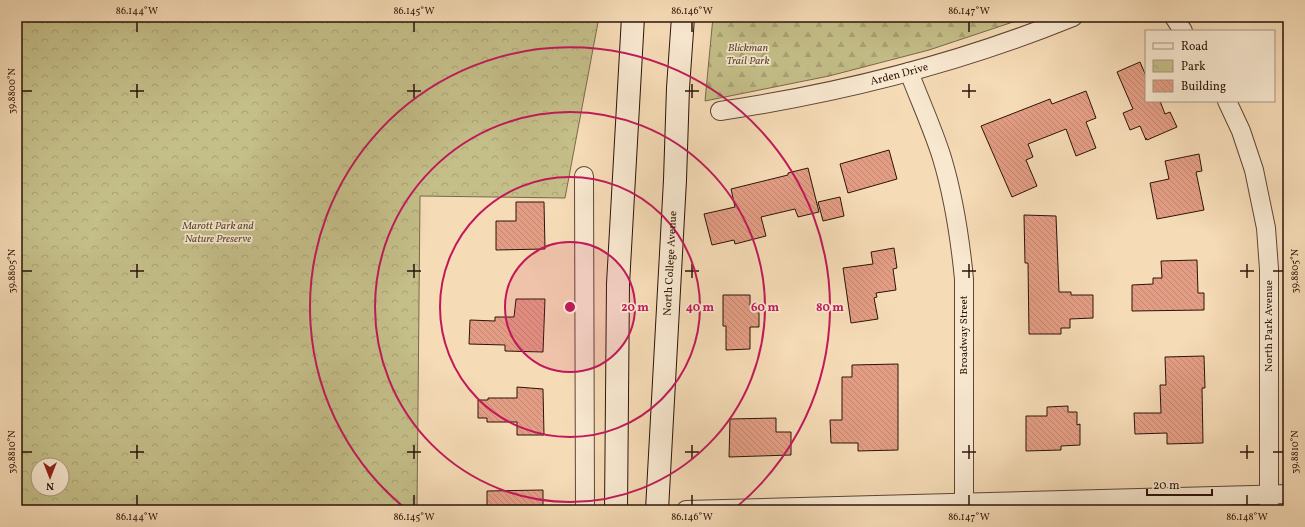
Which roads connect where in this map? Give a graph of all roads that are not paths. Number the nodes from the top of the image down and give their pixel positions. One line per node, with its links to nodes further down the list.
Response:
1 (633, 17): 14 (main road)
2 (683, 17): 15 (main road, North College Avenue)
3 (1073, 17): 6 (street, Arden Drive)
4 (1174, 17): 5 (street)
5 (1182, 30)
6 (909, 72): 8 (street, Arden Drive); 12 (street, Broadway Street)
7 (1227, 102): 11 (street, North Park Avenue)
8 (720, 111)
9 (584, 176): 13 (street)
10 (1288, 494): 11 (street)
11 (1269, 502): 12 (street)
12 (964, 506): 16 (street)
13 (585, 510)
14 (616, 510)
15 (657, 510)
16 (686, 510)

